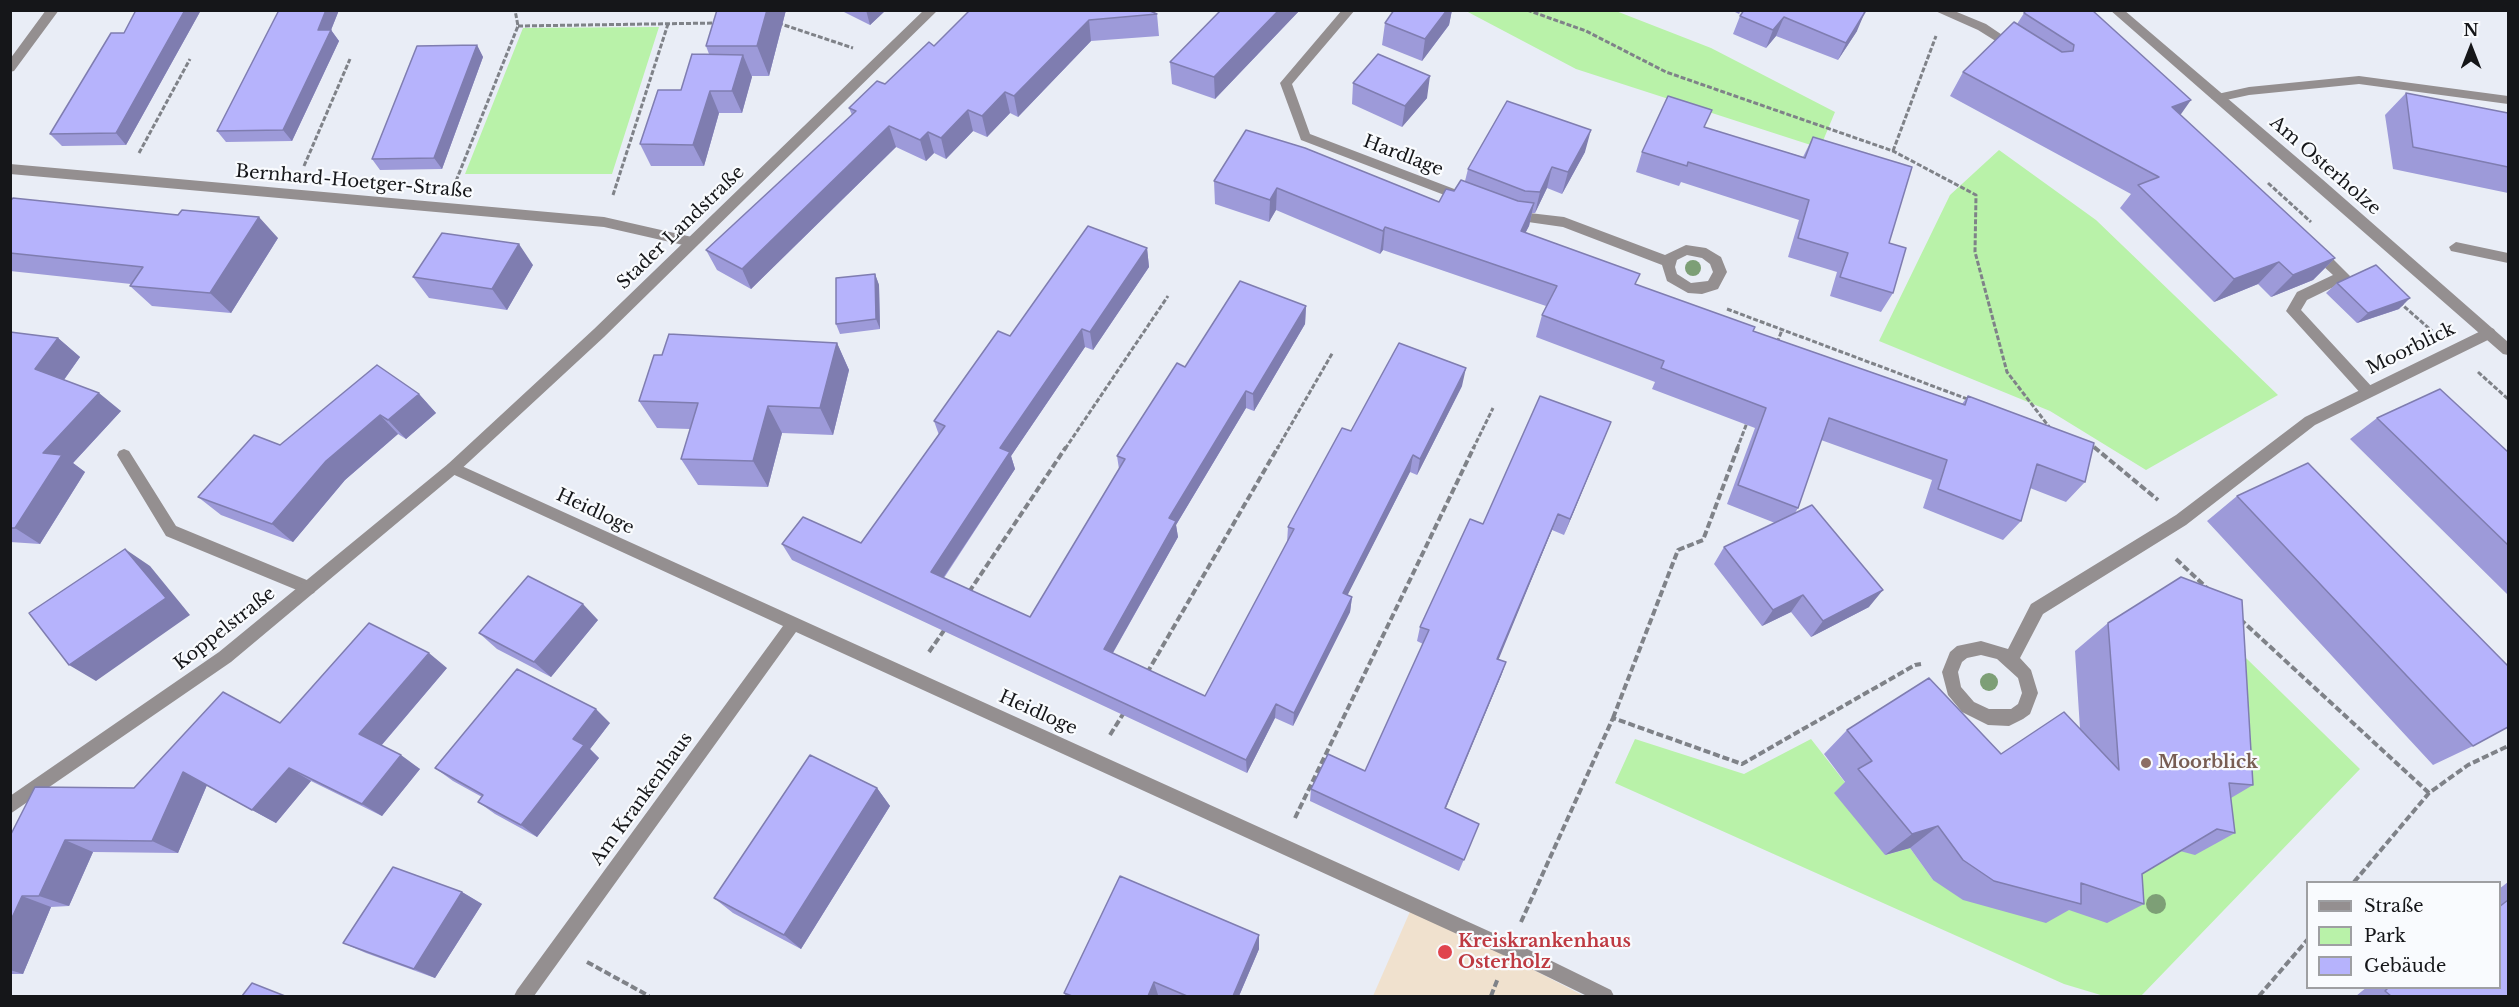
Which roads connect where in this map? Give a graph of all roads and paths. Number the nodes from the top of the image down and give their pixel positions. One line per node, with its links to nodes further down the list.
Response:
1 (53, 10): 16 (street)
2 (515, 10): 11 (path)
3 (932, 10): 15 (street, Stader Landstraße)
4 (1349, 10): 24 (street, Hardlage)
5 (1527, 10): 19 (path)
6 (2116, 10): 17 (street, Am Osterholze)
7 (1942, 12): 12 (street); 19 (path)
8 (726, 23): 10 (path)
9 (771, 23): 15 (path)
10 (668, 24): 11 (path); 27 (path)
11 (518, 26): 25 (path)
12 (2022, 52)
13 (190, 59): 22 (path)
14 (350, 59): 23 (path)
15 (882, 59): 30 (street, Stader Landstraße)
16 (10, 68)
17 (2217, 98): 18 (street); 38 (street, Am Osterholze)
18 (2508, 100)
19 (1893, 151): 48 (path)
20 (10, 170): 22 (street, Bernhard-Hoetger-Straße)
21 (2260, 176): 28 (path)
22 (126, 179): 23 (street, Bernhard-Hoetger-Straße)
23 (292, 195): 25 (street, Bernhard-Hoetger-Straße)
24 (1476, 203)
25 (444, 208): 27 (street, Bernhard-Hoetger-Straße)
26 (1497, 211): 33 (street)
27 (604, 222): 30 (street, Bernhard-Hoetger-Straße)
28 (2312, 224)
29 (2303, 240): 43 (street)
30 (692, 242): 51 (street, Stader Landstraße)
31 (2456, 247): 32 (street)
32 (2508, 258)
33 (1669, 262): 34 (street); 34 (street)
34 (1708, 287): 37 (path)
35 (2392, 295): 39 (path)
36 (1168, 296): 56 (path)
37 (1782, 330): 42 (path); 45 (path)
38 (2489, 333): 39 (street, Moorblick); 40 (street, Am Osterholze)
39 (2453, 350): 43 (street, Moorblick); 44 (path)
40 (2508, 350)
41 (1334, 352): 63 (path)
42 (1774, 352)
43 (2368, 392): 52 (street, Moorblick)
44 (2508, 399)
45 (1972, 400)
46 (1493, 408): 70 (path)
47 (1749, 418): 65 (path)
48 (2039, 425)
49 (2083, 441): 52 (path)
50 (124, 455): 54 (street)
51 (453, 468): 54 (street, Koppelstraße); 59 (street, Heidloge)
52 (2181, 520): 53 (street, Moorblick)
53 (2154, 538): 55 (path); 60 (street, Moorblick)
54 (309, 588): 69 (street, Koppelstraße)
55 (2214, 594)
56 (965, 600)
57 (2240, 618): 68 (path)
58 (952, 619): 62 (path)
59 (794, 624): 62 (street, Heidloge); 73 (street, Am Krankenhaus)
60 (2010, 659): 61 (street); 61 (street)
61 (1952, 664): 65 (path)
62 (912, 678): 67 (street, Heidloge)
63 (1143, 679)
64 (1125, 710): 67 (path)
65 (1613, 718): 74 (path)
66 (2508, 746): 68 (path)
67 (1095, 761): 70 (street, Heidloge)
68 (2429, 793): 71 (path)
69 (10, 806)
70 (1282, 845): 74 (street, Heidloge)
71 (2356, 881)
72 (2306, 940): 78 (path)
73 (559, 946): 75 (street, Am Krankenhaus); 76 (path)
74 (1509, 949): 77 (street, Heidloge)
75 (523, 996)
76 (650, 996)
77 (1605, 996)
78 (2259, 996)

